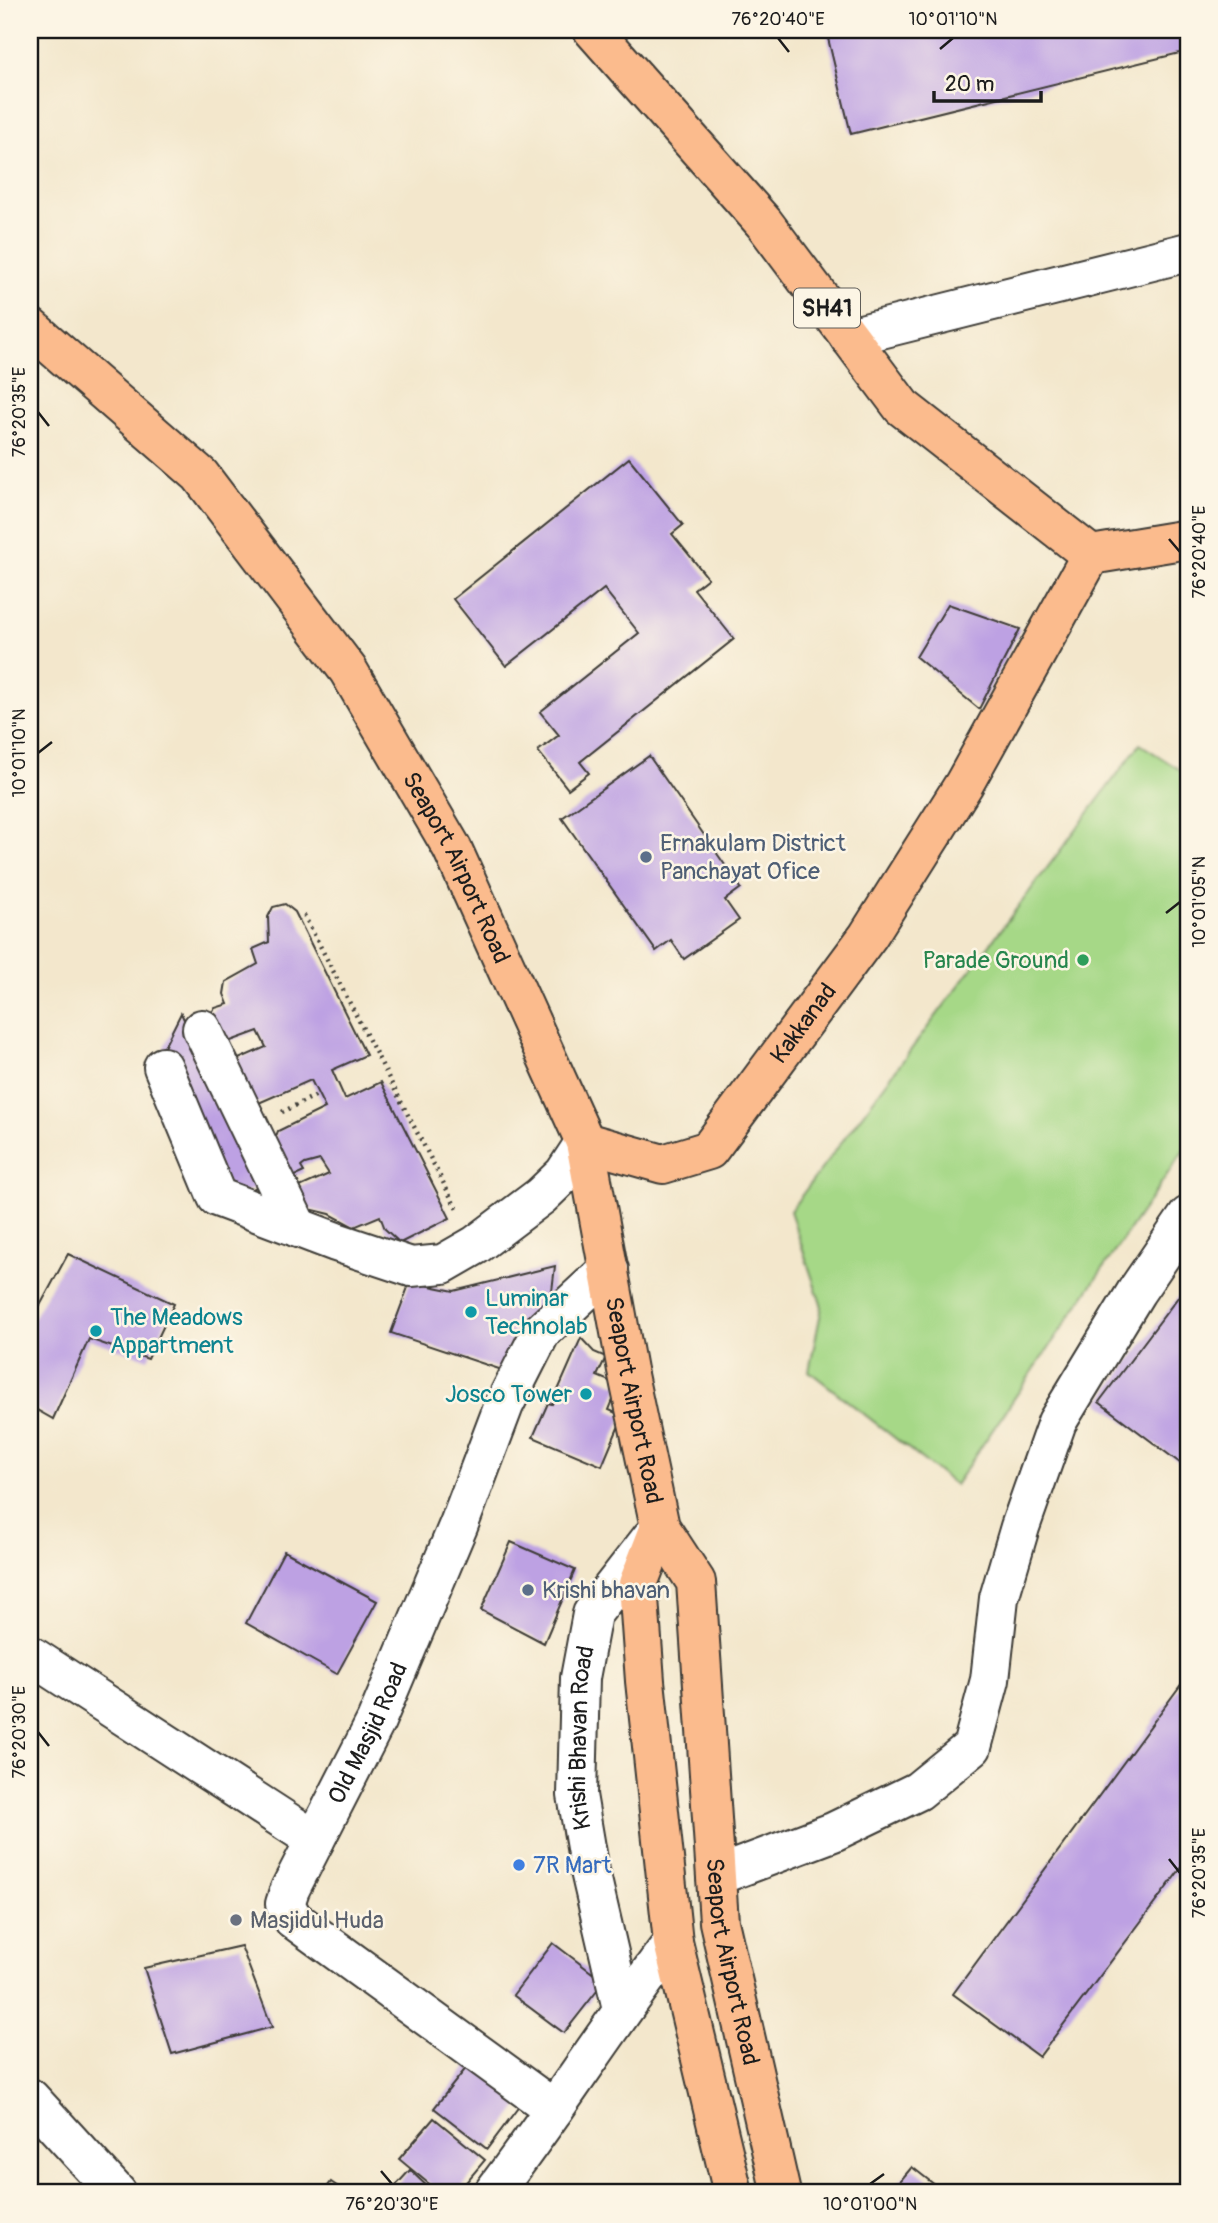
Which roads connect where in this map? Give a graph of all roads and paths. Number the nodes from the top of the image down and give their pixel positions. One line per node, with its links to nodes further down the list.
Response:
1 (593, 30): 4 (main road, SH41)
2 (1188, 252): 4 (street)
3 (30, 327): 10 (main road, Seaport Airport Road)
4 (849, 337): 6 (main road, SH41)
5 (1188, 539): 6 (main road)
6 (1091, 555): 10 (main road, Kakkanad)
7 (304, 915): 11 (path)
8 (202, 1029): 13 (street)
9 (163, 1067): 13 (street)
10 (585, 1142): 13 (street); 14 (main road, Seaport Airport Road)
11 (460, 1216)
12 (1188, 1216): 18 (street)
13 (298, 1228)
14 (608, 1269): 15 (main road, Seaport Airport Road); 17 (street, Old Masjid Road)
15 (660, 1527): 18 (main road, Seaport Airport Road); 19 (main road, Seaport Airport Road); 20 (street, Krishi Bhavan Road)
16 (30, 1656): 17 (street)
17 (315, 1840): 22 (street, Old Masjid Road)
18 (716, 1877): 26 (main road, Seaport Airport Road)
19 (673, 1942): 20 (street); 25 (main road, Seaport Airport Road)
20 (622, 2009): 22 (street)
21 (30, 2098): 23 (street)
22 (554, 2109): 24 (street)
23 (117, 2193)
24 (493, 2193)
25 (733, 2193)
26 (781, 2193)

